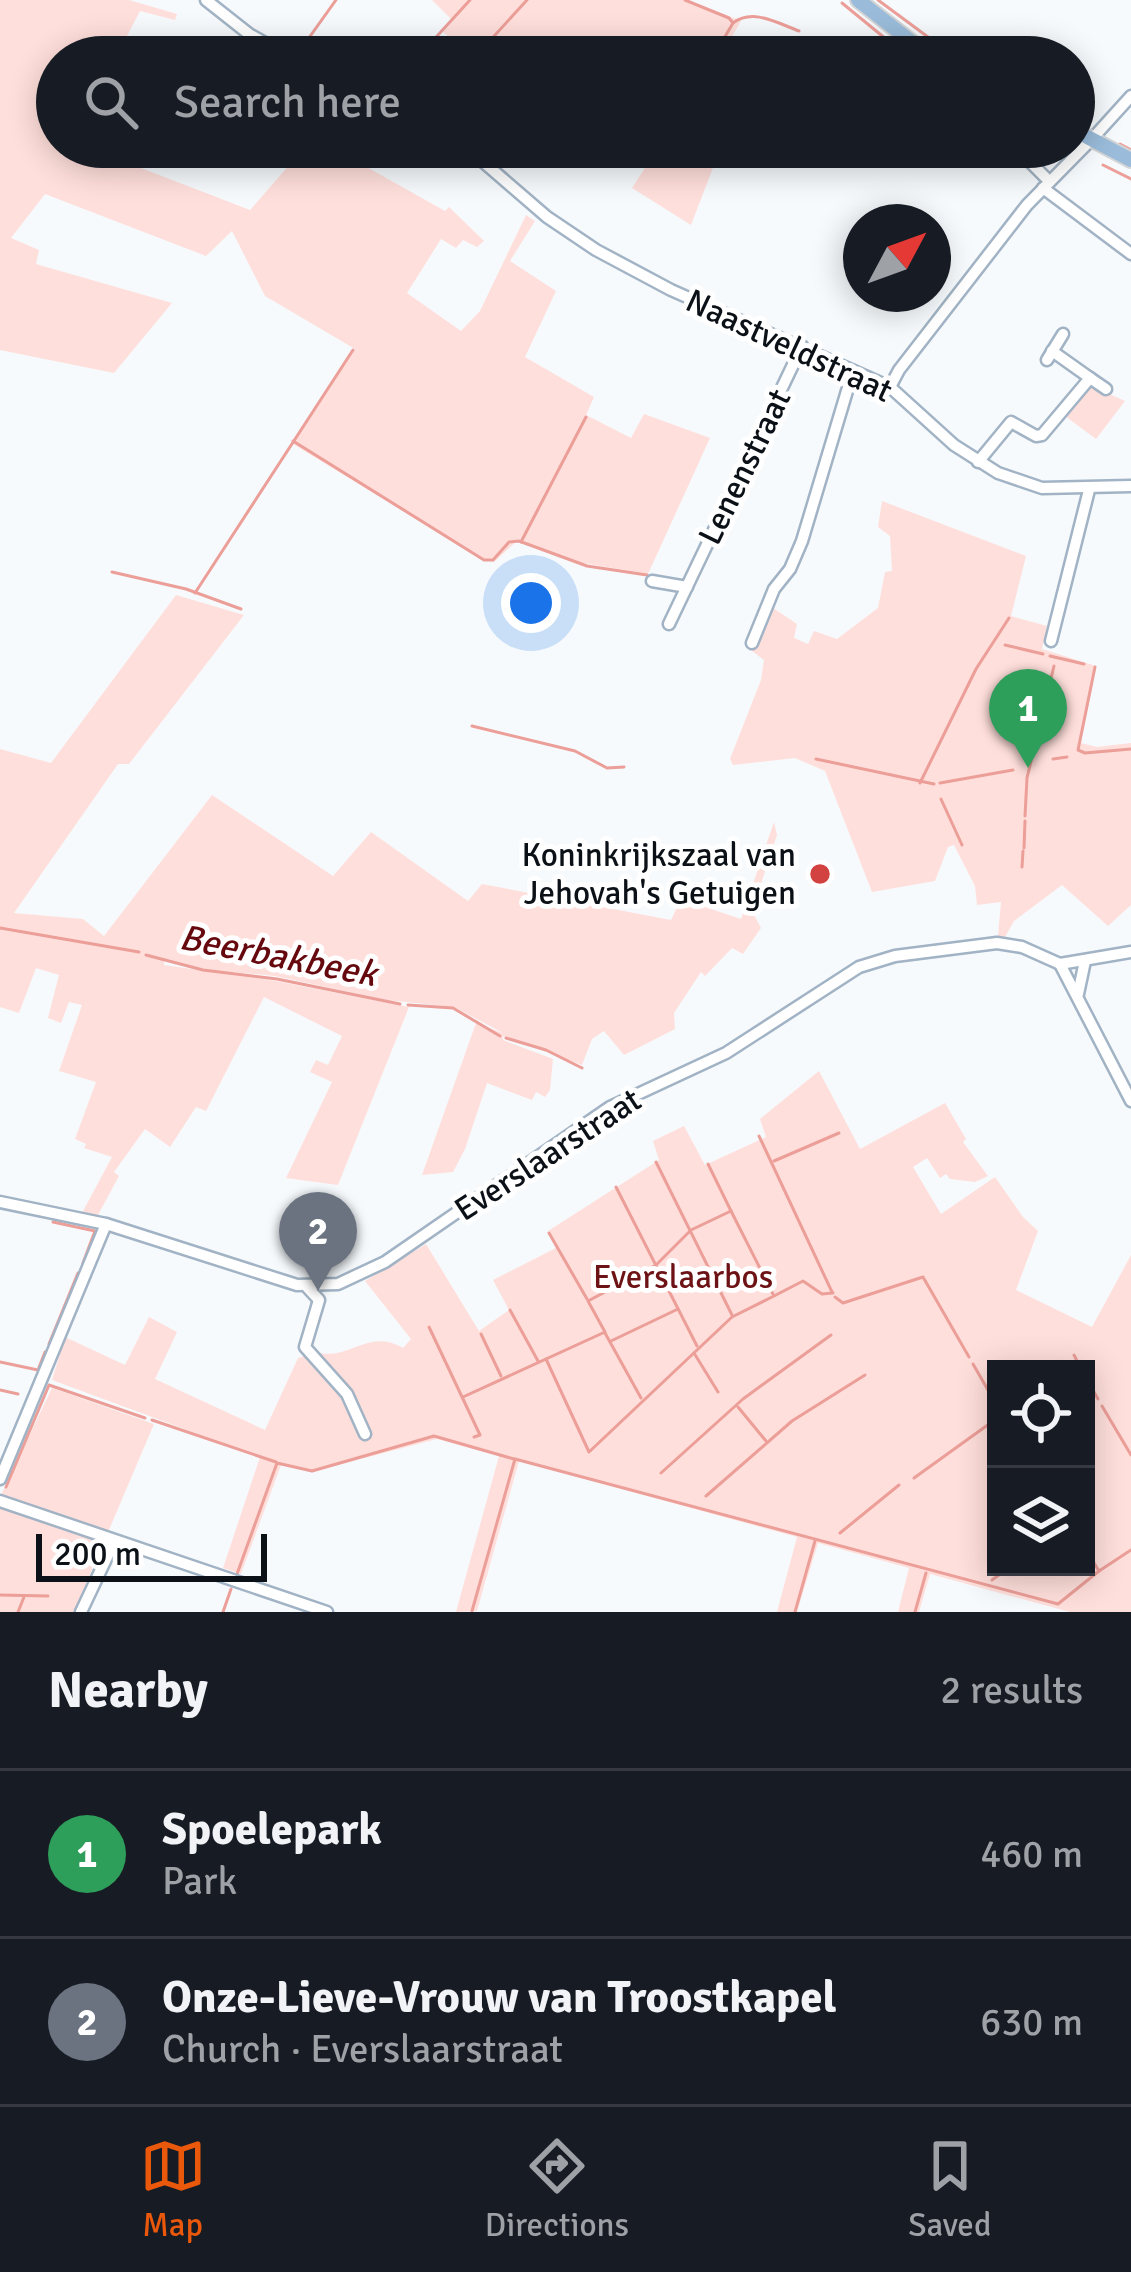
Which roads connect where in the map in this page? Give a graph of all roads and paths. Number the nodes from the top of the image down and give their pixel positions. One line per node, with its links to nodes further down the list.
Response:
1 (206, 0): 3 (street)
2 (858, 0): 4 (main road)
3 (253, 36)
4 (904, 36)
5 (1131, 96): 6 (street)
6 (1095, 130)
7 (1095, 146): 8 (main road)
8 (1131, 164)
9 (490, 168): 15 (street, Naastveldstraat)
10 (1033, 168): 12 (street)
11 (1060, 168): 12 (street)
12 (1046, 184): 13 (street); 18 (street)
13 (1131, 254)
14 (1063, 334): 17 (street)
15 (802, 346): 16 (street, Naastveldstraat); 24 (street, Lenenstraat)
16 (853, 371): 18 (street, Naastveldstraat); 27 (street)
17 (1090, 378): 19 (street); 20 (street)
18 (890, 386): 20 (street, Naastveldstraat)
19 (1106, 389)
20 (979, 462): 22 (street, Naastveldstraat)
21 (1131, 482): 22 (street, Naastveldstraat)
22 (1090, 490): 26 (street)
23 (652, 581): 24 (street, Lenenstraat)
24 (687, 586): 25 (street, Lenenstraat)
25 (669, 624)
26 (1051, 641)
27 (752, 643)
28 (1131, 952): 29 (street, Everslaarstraat)
29 (1085, 961): 30 (street, Everslaarstraat); 31 (street)
30 (1060, 964): 31 (street); 36 (street, Everslaarstraat)
31 (1078, 994): 32 (street)
32 (1131, 1101)
33 (0, 1202): 34 (street, Everslaarstraat)
34 (106, 1224): 35 (street, Everslaarstraat); 39 (street)
35 (308, 1287): 36 (street, Everslaarstraat); 37 (street)
36 (326, 1287): 37 (street)
37 (319, 1300): 38 (street)
38 (365, 1434)
39 (0, 1479)
40 (0, 1501): 41 (street)
41 (114, 1542): 42 (street); 43 (street)
42 (81, 1612)
43 (327, 1612)

